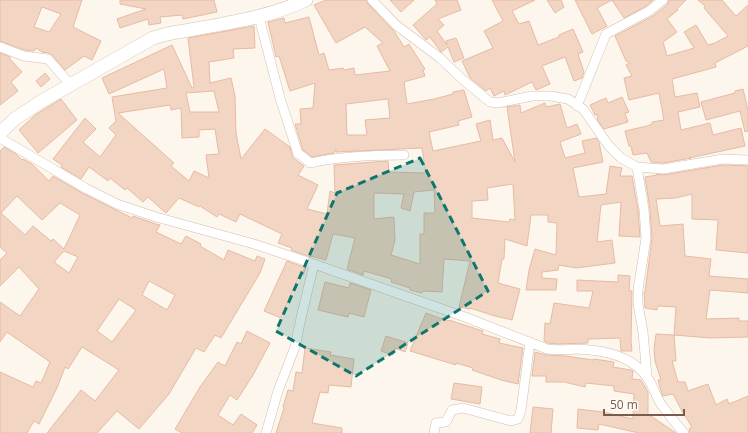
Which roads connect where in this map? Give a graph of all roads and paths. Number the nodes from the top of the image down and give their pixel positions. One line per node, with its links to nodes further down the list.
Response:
1 (306, 0): 4 (street)
2 (372, 0): 7 (street)
3 (663, 0): 7 (street)
4 (259, 17): 6 (street); 10 (street)
5 (0, 47): 6 (street)
6 (70, 84): 8 (street)
7 (578, 106): 12 (street)
8 (0, 133)
9 (0, 138): 13 (street)
10 (404, 155)
11 (748, 160): 12 (street)
12 (637, 167): 15 (street)
13 (314, 264): 14 (street); 16 (street)
14 (530, 342): 15 (street); 17 (street)
15 (647, 377): 18 (street)
16 (266, 433)
17 (434, 433)
18 (684, 433)

